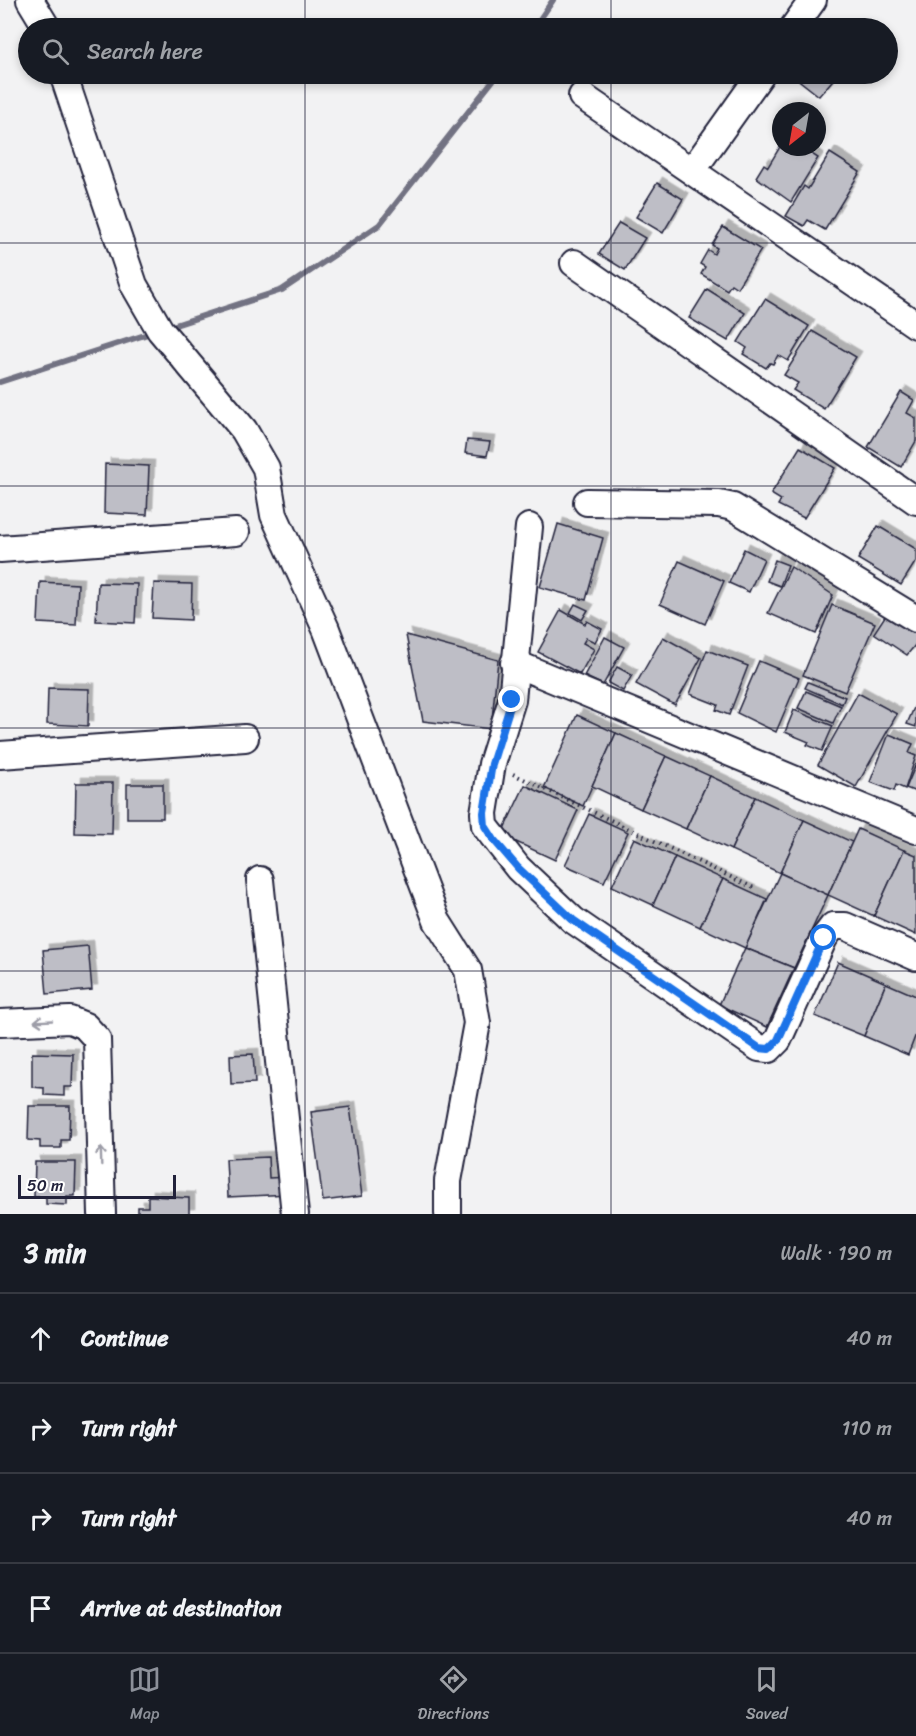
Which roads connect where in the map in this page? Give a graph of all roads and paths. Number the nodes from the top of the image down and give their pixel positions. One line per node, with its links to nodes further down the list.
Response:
1 (30, 0): 3 (street)
2 (813, 0): 4 (street)
3 (41, 18)
4 (800, 18)
5 (66, 84): 28 (street)
6 (754, 84): 8 (street)
7 (582, 96): 8 (street)
8 (692, 171): 10 (street)
9 (574, 263): 11 (street)
10 (916, 325)
11 (916, 501)
12 (587, 502): 16 (street)
13 (529, 527): 17 (street)
14 (236, 532): 15 (street)
15 (0, 549)
16 (916, 619)
17 (514, 663): 20 (street); 21 (street)
18 (245, 738): 19 (street)
19 (0, 755)
20 (492, 764): 23 (path); 24 (street)
21 (916, 830)
22 (260, 879): 27 (street)
23 (754, 888)
24 (916, 957)
25 (0, 1023): 26 (street, one-way to 25)
26 (102, 1214)
27 (295, 1214)
28 (448, 1214)

